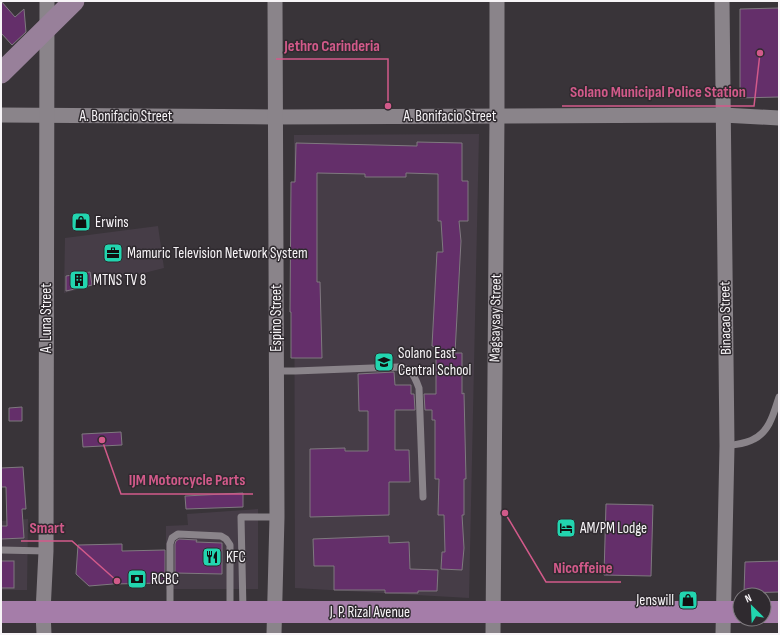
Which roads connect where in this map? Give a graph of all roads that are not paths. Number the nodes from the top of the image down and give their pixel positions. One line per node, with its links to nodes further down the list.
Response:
1 (47, 1): 6 (street, A. Luna Street)
2 (74, 1): 6 (street)
3 (275, 1): 12 (street, Espino Street)
4 (497, 1): 9 (street, Magsaysay Street)
5 (722, 1): 10 (street, Binacao Street)
6 (47, 26): 7 (street); 11 (street, A. Luna Street)
7 (1, 73)
8 (1, 115): 11 (street, A. Bonifacio Street)
9 (497, 115): 10 (street, A. Bonifacio Street); 12 (street, A. Bonifacio Street); 26 (street, Magsaysay Street)
10 (722, 115): 13 (street, A. Bonifacio Street); 16 (street, Binacao Street)
11 (47, 116): 12 (street, A. Bonifacio Street); 20 (street, A. Luna Street)
12 (275, 117): 14 (street, Espino Street)
13 (779, 118)
14 (276, 371): 17 (lane); 18 (street, Espino Street)
15 (779, 397): 16 (lane)
16 (727, 446): 27 (street, Binacao Street)
17 (423, 497)
18 (277, 517): 24 (lane); 25 (street, Espino Street)
19 (1, 550): 20 (lane)
20 (46, 551): 22 (street, A. Luna Street)
21 (1, 612): 22 (main road, J. P. Rizal Avenue)
22 (43, 612): 23 (main road, J. P. Rizal Avenue); 28 (street, A. Luna Street)
23 (170, 612): 24 (main road, J. P. Rizal Avenue); 24 (lane)
24 (236, 612): 25 (main road, J. P. Rizal Avenue)
25 (274, 612): 26 (main road, J. P. Rizal Avenue); 29 (street, Espino Street)
26 (492, 612): 27 (main road, J. P. Rizal Avenue); 30 (street, Magsaysay Street)
27 (732, 612): 31 (street, Binacao Street)
28 (44, 634)
29 (274, 634)
30 (493, 634)
31 (723, 634)

